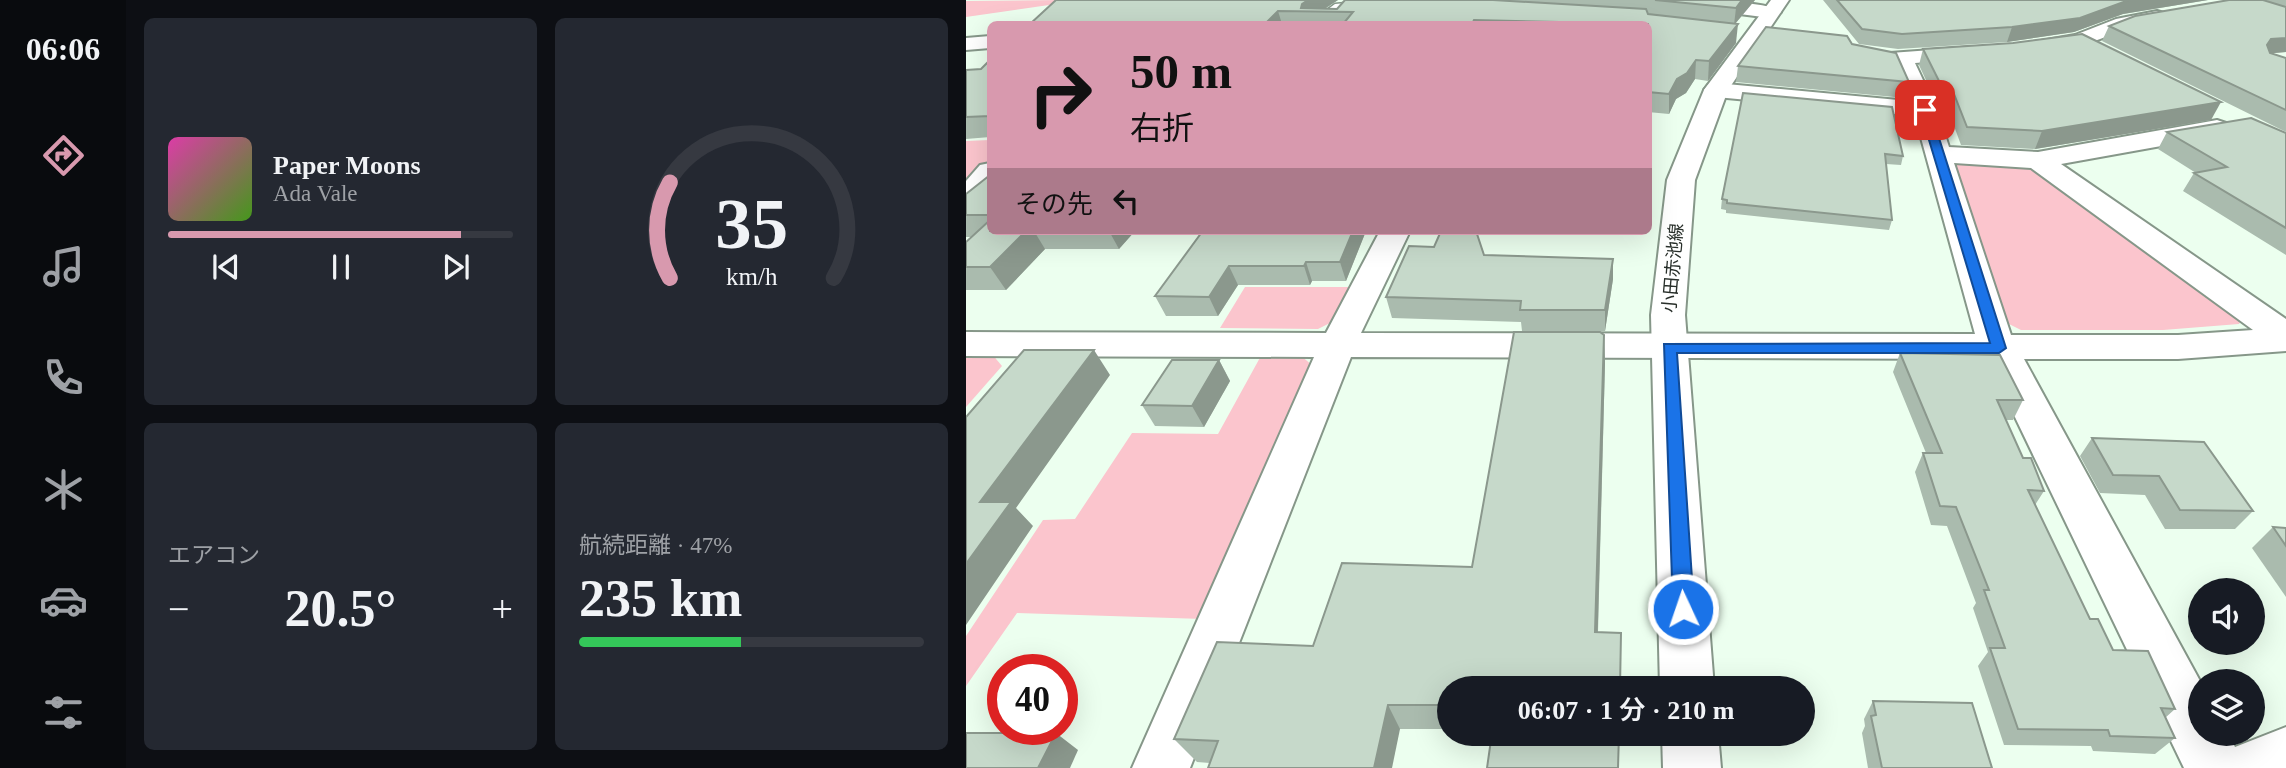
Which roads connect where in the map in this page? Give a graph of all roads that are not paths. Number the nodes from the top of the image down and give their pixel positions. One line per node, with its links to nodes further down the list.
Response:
1 (1689, 1): 5 (street)
2 (1371, 5): 3 (street)
3 (1346, 6): 6 (lane); 7 (street)
4 (2178, 13): 8 (street)
5 (1759, 20): 14 (street, 小田赤池線)
6 (1318, 21)
7 (1334, 21)
8 (2079, 41): 11 (street); 13 (street)
9 (987, 42): 10 (street)
10 (966, 44)
11 (2103, 53)
12 (1871, 54): 13 (street)
13 (1898, 58): 16 (street)
14 (1716, 90): 16 (street); 24 (street, 小田赤池線)
15 (2208, 106): 18 (street)
16 (1925, 110): 17 (street)
17 (1938, 154): 18 (street); 25 (street)
18 (2038, 160): 20 (street)
19 (1393, 235): 23 (street)
20 (2286, 337): 25 (street)
21 (966, 344): 22 (street)
22 (1035, 344): 23 (street); 26 (street)
23 (1337, 346): 24 (street); 30 (street)
24 (1669, 348): 25 (street); 27 (street, 小田赤池線)
25 (1999, 348): 32 (street)
26 (1000, 384)
27 (1686, 676)
28 (1691, 746): 31 (street)
29 (2286, 756): 33 (street)
30 (1161, 768)
31 (1692, 768)
32 (2215, 768)
33 (2255, 768)

